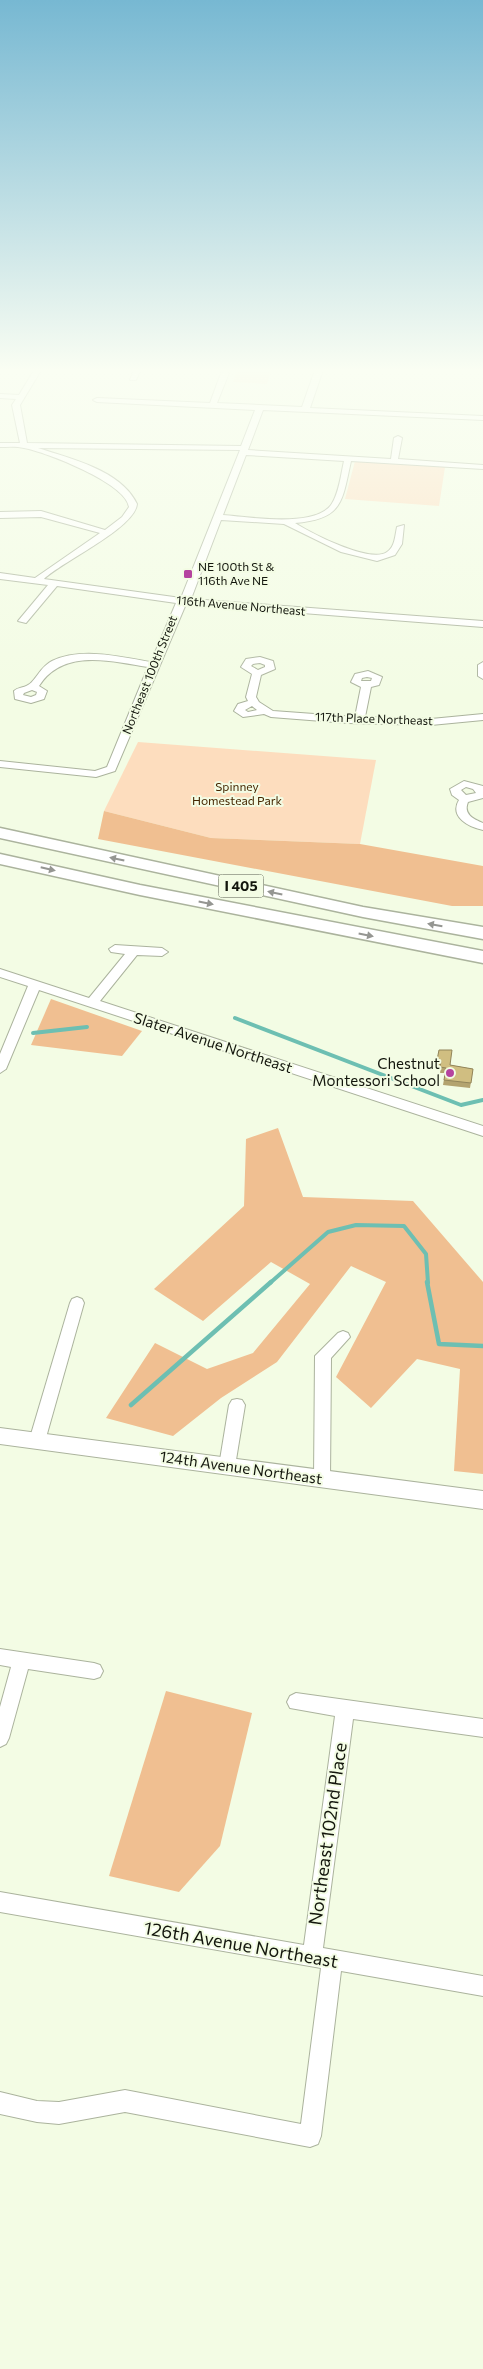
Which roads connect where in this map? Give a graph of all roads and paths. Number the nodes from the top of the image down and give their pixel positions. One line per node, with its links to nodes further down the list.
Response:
1 (108, 478): 8 (street)
2 (234, 478): 5 (street, Northeast 100th Street)
3 (343, 478): 6 (street)
4 (0, 515): 8 (street)
5 (220, 517): 6 (street); 12 (street, Northeast 100th Street)
6 (287, 522): 7 (street)
7 (401, 527)
8 (108, 532): 10 (street)
9 (0, 576): 10 (street, 116th Avenue Northeast)
10 (37, 581): 11 (street, 116th Avenue Northeast)
11 (54, 584): 12 (street, 116th Avenue Northeast); 13 (street)
12 (183, 601): 14 (street, 116th Avenue Northeast); 15 (street, Northeast 100th Street)
13 (23, 621)
14 (483, 624)
15 (154, 665): 21 (street); 26 (street, Northeast 100th Street)
16 (483, 665): 17 (street)
17 (483, 669): 19 (street)
18 (257, 672): 22 (street)
19 (483, 676)
20 (366, 685): 25 (street)
21 (33, 687)
22 (259, 707): 23 (street, 117th Place Northeast); 25 (street, 117th Place Northeast)
23 (240, 712)
24 (483, 717): 25 (street, 117th Place Northeast)
25 (360, 720)
26 (0, 764)
27 (465, 798): 28 (street)
28 (483, 827)
29 (0, 833): 31 (highway, I 405, one-way to 29)
30 (0, 859): 35 (highway, I 405, one-way to 35)
31 (483, 933)
32 (115, 949): 33 (street)
33 (134, 951): 34 (street); 38 (street)
34 (162, 952)
35 (483, 957)
36 (0, 973): 37 (street, Slater Avenue Northeast)
37 (35, 984): 38 (street, Slater Avenue Northeast); 39 (street)
38 (92, 1002): 40 (street, Slater Avenue Northeast)
39 (0, 1069)
40 (483, 1131)
41 (77, 1303): 45 (street)
42 (343, 1337): 47 (street)
43 (237, 1405): 46 (street)
44 (0, 1436): 45 (main road, 124th Avenue Northeast)
45 (37, 1441): 46 (main road, 124th Avenue Northeast)
46 (227, 1466): 47 (main road, 124th Avenue Northeast)
47 (322, 1479): 48 (main road, 124th Avenue Northeast)
48 (483, 1500)
49 (0, 1657): 50 (street)
50 (22, 1661): 51 (street); 55 (street)
51 (94, 1671)
52 (296, 1702): 53 (street)
53 (345, 1710): 54 (street); 57 (street, Northeast 102nd Place)
54 (483, 1728)
55 (0, 1738)
56 (0, 1902): 57 (street, 126th Avenue Northeast)
57 (312, 1957): 58 (street, 126th Avenue Northeast)
58 (332, 1961): 59 (street, 126th Avenue Northeast); 60 (street)
59 (483, 1986)
60 (0, 2103)

